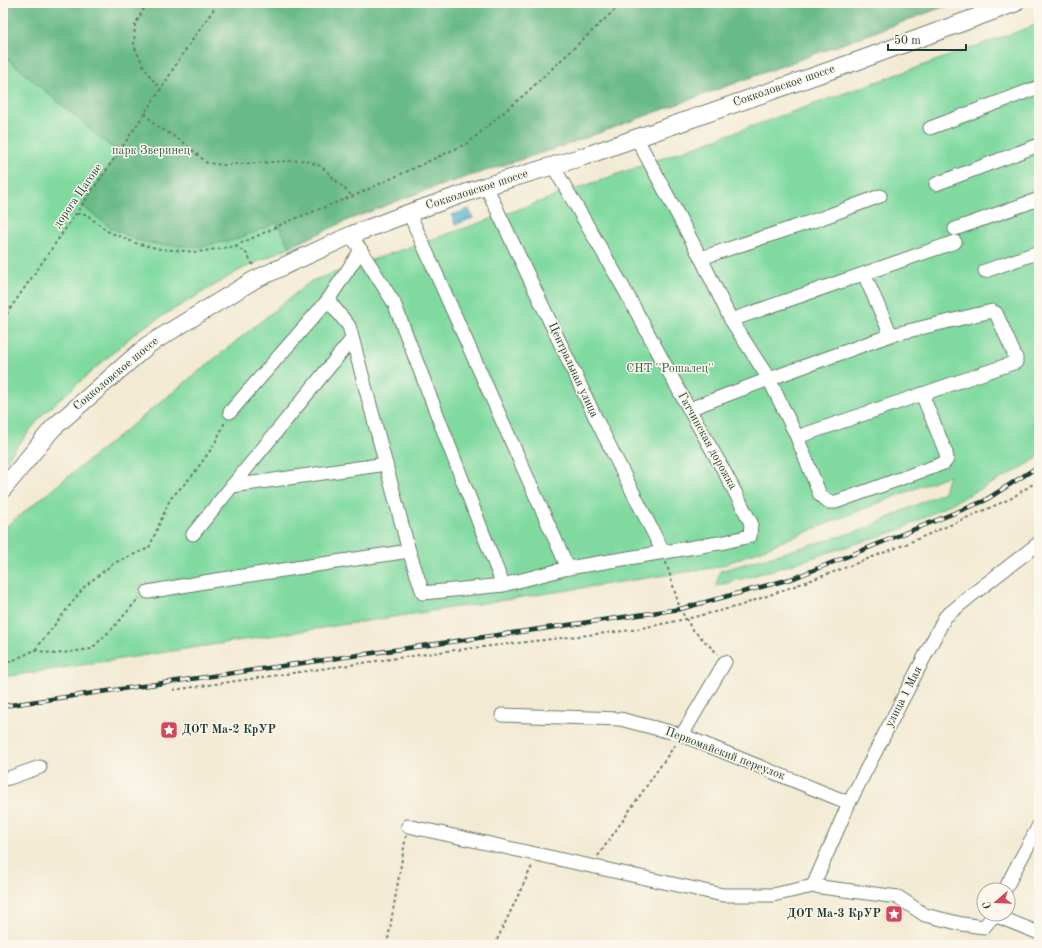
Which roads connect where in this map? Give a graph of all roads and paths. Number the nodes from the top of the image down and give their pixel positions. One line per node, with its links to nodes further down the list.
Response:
1 (147, 3): 6 (path)
2 (218, 3): 6 (path, дорога Цагове)
3 (622, 3): 14 (path)
4 (1015, 3): 9 (main road, Сокколовское шоссе)
5 (1039, 87): 8 (street)
6 (161, 89): 7 (path, дорога Цагове)
7 (145, 113): 14 (path); 18 (path, дорога Цагове)
8 (930, 128)
9 (636, 137): 11 (main road, Сокколовское шоссе); 25 (street)
10 (1039, 145): 12 (street)
11 (553, 166): 13 (main road, Сокколовское шоссе); 36 (street, Гатчинская дорожка)
12 (936, 184)
13 (486, 186): 17 (main road, Сокколовское шоссе); 46 (street, Центральная улица)
14 (352, 196): 22 (path)
15 (880, 196): 25 (street)
16 (1039, 199): 19 (street)
17 (409, 213): 20 (main road, Сокколовское шоссе); 47 (street)
18 (76, 214): 22 (path); 30 (path, дорога Цагове)
19 (955, 229)
20 (352, 235): 23 (street); 28 (main road, Сокколовское шоссе)
21 (955, 242): 27 (street)
22 (235, 246): 28 (path)
23 (361, 250): 29 (street); 48 (street)
24 (1039, 252): 26 (street)
25 (701, 258): 31 (street)
26 (985, 271)
27 (864, 274): 31 (street); 32 (street)
28 (258, 278): 42 (main road, Сокколовское шоссе)
29 (328, 300): 33 (street); 37 (street)
30 (3, 319)
31 (731, 320): 34 (street)
32 (891, 335): 34 (street); 35 (street)
33 (352, 339): 39 (street); 41 (street)
34 (769, 379): 36 (street); 38 (street)
35 (922, 394): 38 (street); 38 (street)
36 (689, 409): 46 (street, Гатчинская дорожка)
37 (230, 412): 51 (path)
38 (797, 437)
39 (386, 464): 41 (street); 45 (street)
40 (1039, 480): 50 (path)
41 (232, 486): 43 (street)
42 (3, 489)
43 (193, 534)
44 (1039, 543): 59 (street, улица 1 Мая)
45 (409, 551): 48 (street); 49 (street)
46 (663, 552): 47 (street); 50 (path)
47 (568, 568): 48 (street)
48 (503, 584)
49 (148, 592): 51 (path)
50 (686, 619): 52 (path); 54 (path)
51 (35, 650): 53 (path)
52 (726, 662): 56 (street)
53 (3, 665)
54 (173, 690)
55 (502, 716): 56 (street, Первомайский переулок)
56 (682, 735): 59 (street, Первомайский переулок); 63 (path)
57 (40, 767): 58 (street)
58 (3, 779)
59 (849, 803): 65 (street, улица 1 Мая)
60 (1039, 825): 64 (street)
61 (408, 826): 62 (street); 69 (path)
62 (537, 854): 63 (street); 70 (path)
63 (592, 866): 65 (street)
64 (1008, 882)
65 (812, 886): 66 (street)
66 (988, 922)
67 (1013, 922): 68 (street)
68 (1039, 933)
69 (387, 945)
70 (494, 945)

